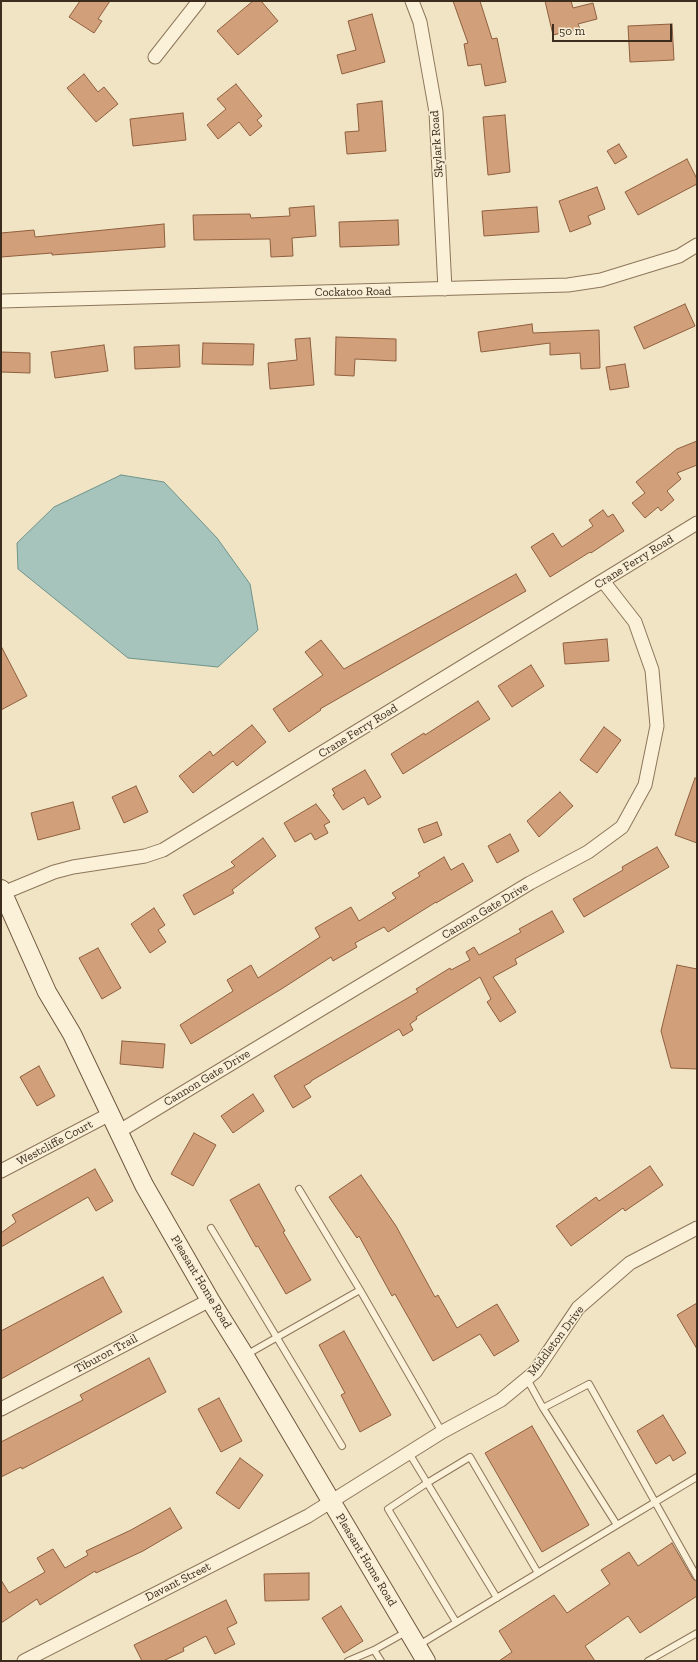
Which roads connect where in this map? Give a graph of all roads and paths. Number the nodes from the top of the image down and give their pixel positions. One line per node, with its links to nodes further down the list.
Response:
1 (199, 1): 3 (street)
2 (412, 1): 5 (street, Skylark Road)
3 (155, 57)
4 (697, 245): 5 (street, Cockatoo Road)
5 (445, 289): 6 (street, Cockatoo Road)
6 (1, 301)
7 (697, 523): 8 (street, Crane Ferry Road)
8 (603, 581): 9 (street, Crane Ferry Road); 11 (street, Cannon Gate Drive)
9 (2, 892): 10 (main road, Pleasant Home Road)
10 (110, 1114): 11 (main road, Pleasant Home Road); 12 (street, Westcliffe Court)
11 (118, 1132): 17 (main road, Pleasant Home Road)
12 (1, 1172)
13 (299, 1189): 16 (lane)
14 (211, 1228): 18 (lane)
15 (697, 1228): 20 (street, Middleton Drive)
16 (360, 1290): 18 (lane); 23 (lane)
17 (210, 1300): 19 (main road, Pleasant Home Road); 22 (street, Tiburon Trail)
18 (277, 1336): 19 (lane); 24 (lane)
19 (245, 1356): 29 (main road, Pleasant Home Road)
20 (527, 1379): 21 (lane); 23 (street, Middleton Drive)
21 (543, 1408): 28 (lane); 30 (lane)
22 (1, 1409)
23 (442, 1432): 25 (street, Middleton Drive)
24 (342, 1446)
25 (410, 1453): 27 (lane); 29 (street, Middleton Drive)
26 (697, 1477): 28 (lane)
27 (427, 1482): 31 (lane); 33 (lane); 34 (lane)
28 (655, 1501): 30 (lane); 32 (lane)
29 (330, 1502): 36 (main road, Pleasant Home Road); 38 (street, Davant Street)
30 (617, 1526): 31 (lane)
31 (538, 1573): 33 (lane)
32 (697, 1577)
33 (497, 1598): 34 (lane)
34 (456, 1622): 36 (lane)
35 (697, 1633): 41 (lane)
36 (417, 1646): 37 (lane)
37 (374, 1650): 39 (lane); 40 (lane)
38 (32, 1659)
39 (348, 1661)
40 (381, 1661)
41 (648, 1661)

